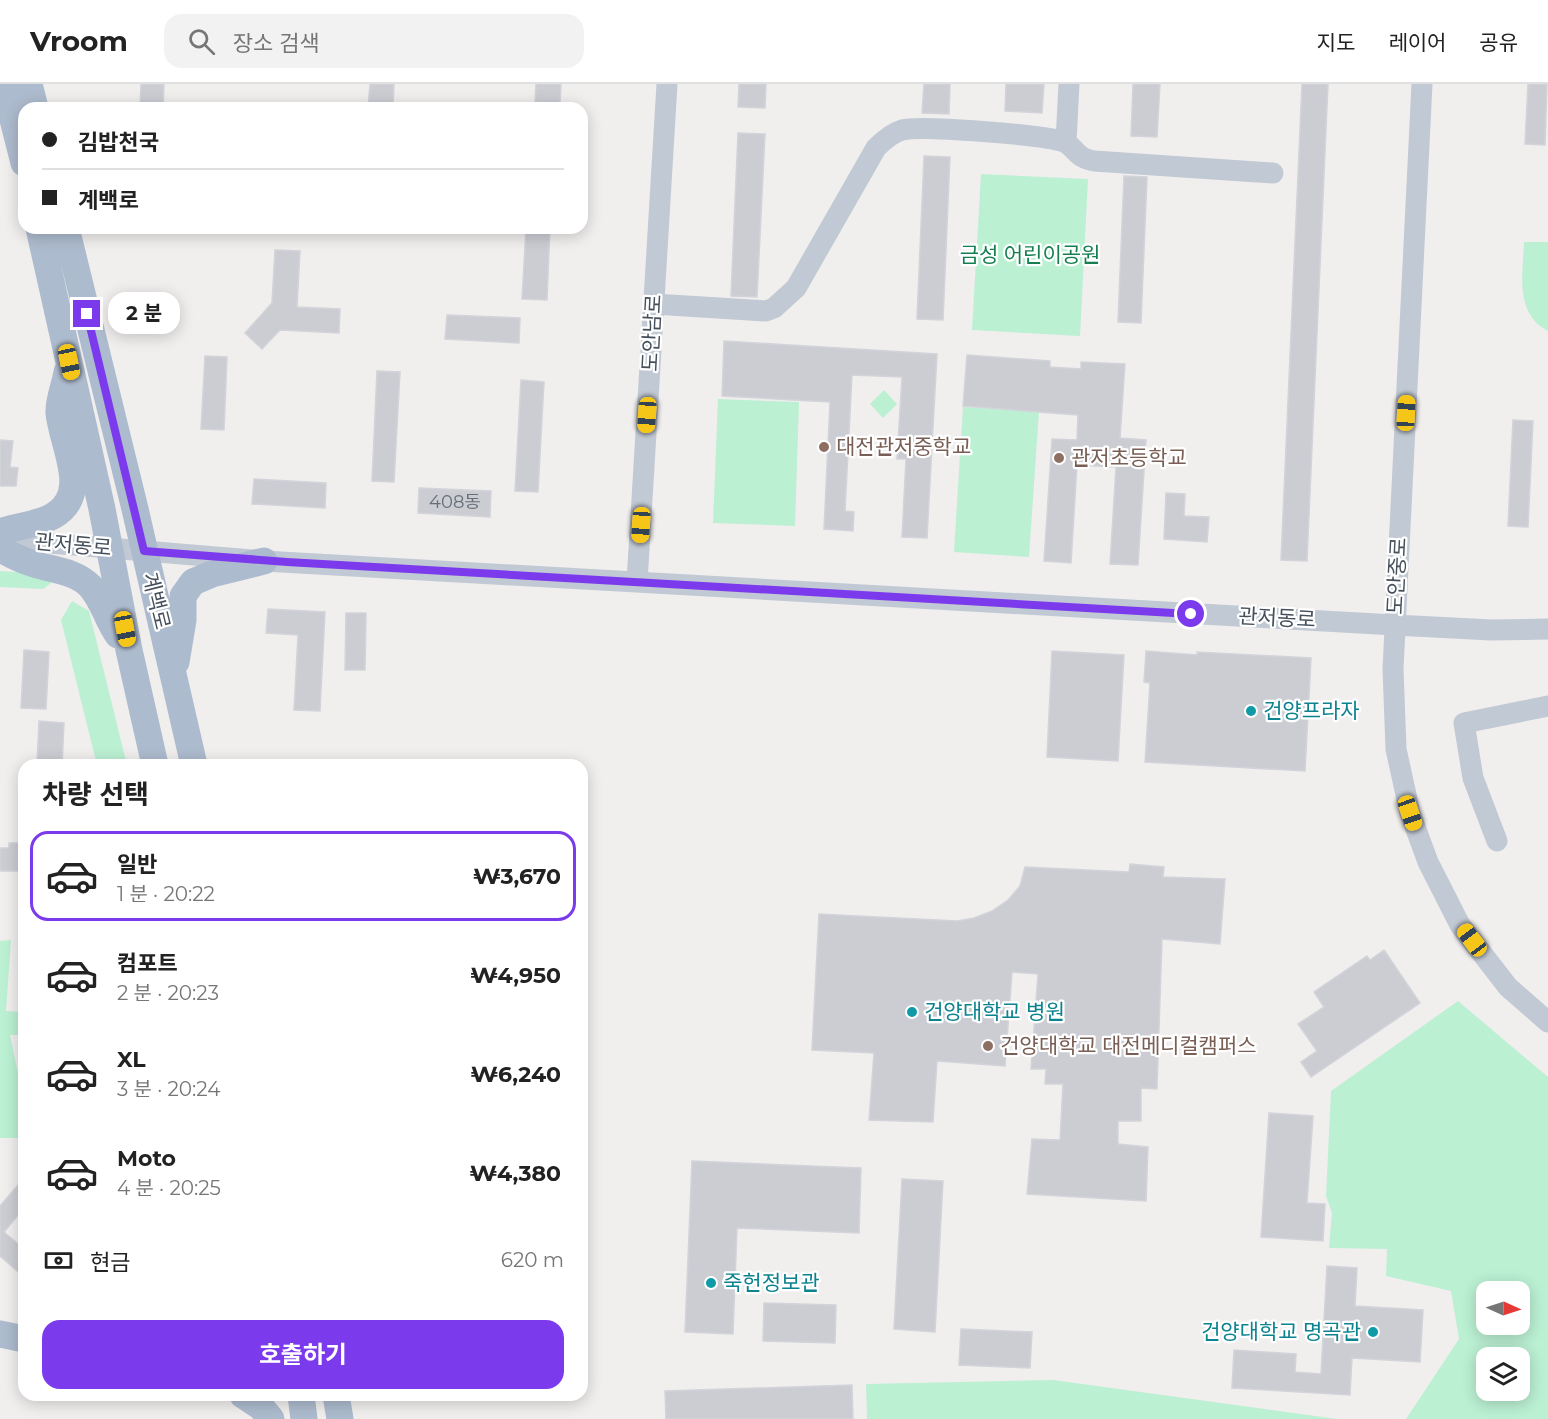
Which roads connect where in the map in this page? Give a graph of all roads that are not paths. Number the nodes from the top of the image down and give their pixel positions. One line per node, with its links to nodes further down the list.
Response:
1 (4, 84): 10 (main road)
2 (29, 84): 7 (main road)
3 (43, 84): 8 (main road)
4 (667, 84): 16 (street, 도안남로)
5 (1069, 84): 11 (street)
6 (1422, 84): 25 (street, 도안중로)
7 (34, 102)
8 (48, 102)
9 (0, 126): 12 (main road)
10 (18, 141)
11 (1066, 142): 13 (street); 16 (street)
12 (18, 155)
13 (1273, 173)
14 (40, 234): 17 (main road, 계백로)
15 (67, 234): 22 (main road, 계백로)
16 (654, 304): 24 (street, 도안남로)
17 (69, 362): 18 (main road); 21 (main road, 계백로)
18 (0, 532)
19 (0, 539): 21 (street, 관저동로)
20 (0, 548): 27 (main road)
21 (109, 548): 22 (street, 관저동로); 27 (main road, 계백로)
22 (144, 551): 23 (street, 관저동로); 28 (main road, 계백로)
23 (264, 561): 24 (street, 관저동로); 28 (main road)
24 (637, 582): 25 (street, 관저동로)
25 (1395, 625): 26 (street, 관저동로); 33 (street, 도안중로)
26 (1548, 630)
27 (129, 650): 30 (main road, 계백로)
28 (174, 678): 31 (main road, 계백로)
29 (1548, 706): 32 (street)
30 (154, 759)
31 (193, 759)
32 (1497, 841)
33 (1548, 1022)
34 (0, 1334): 35 (main road)
35 (18, 1338)
36 (252, 1401): 39 (main road)
37 (302, 1401): 40 (main road)
38 (337, 1401): 41 (main road)
39 (271, 1419)
40 (304, 1419)
41 (340, 1419)

